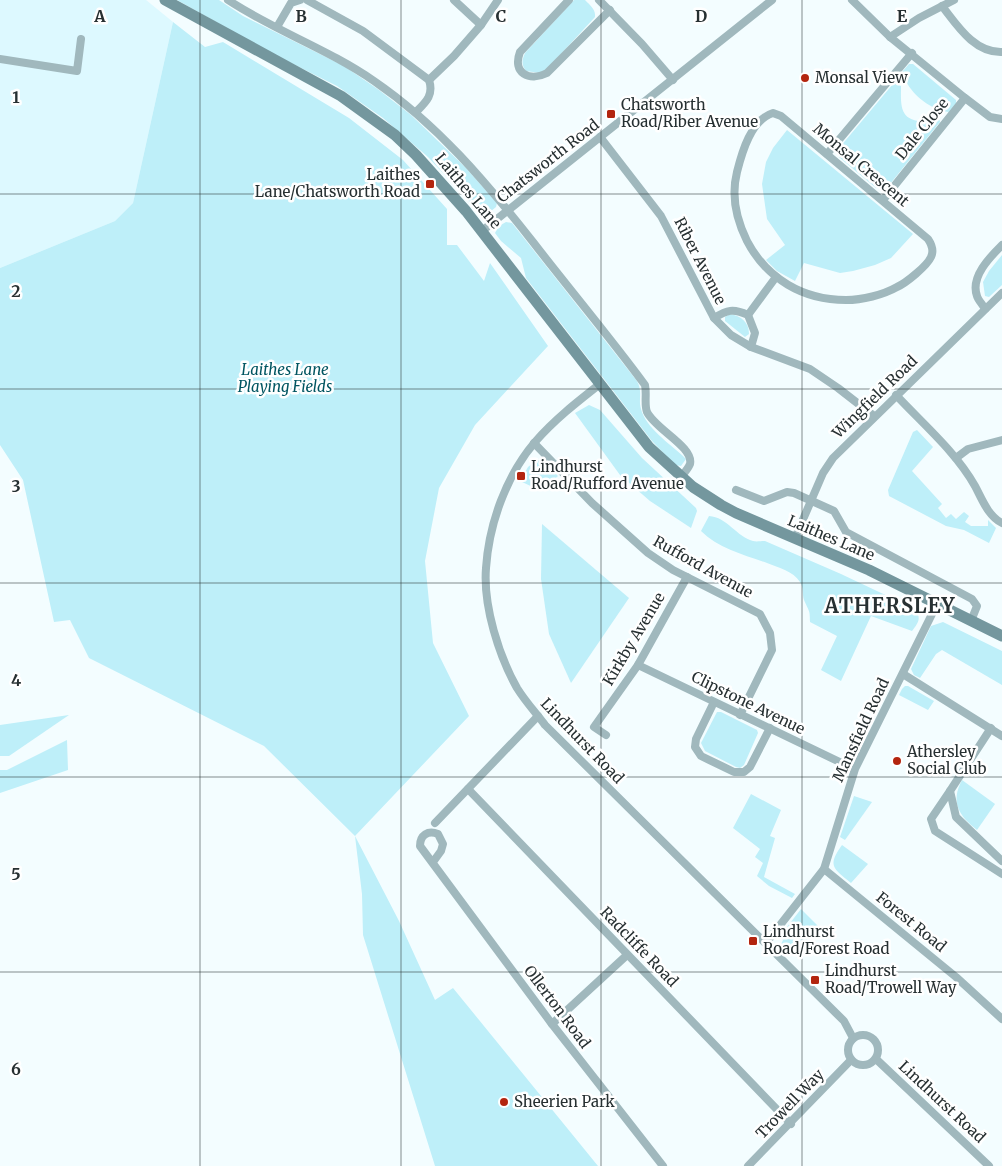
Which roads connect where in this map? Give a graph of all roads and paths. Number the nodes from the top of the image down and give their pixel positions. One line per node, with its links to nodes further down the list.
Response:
1 (165, 0): 30 (main road, Laithes Lane)
2 (228, 0): 15 (street, Laithes Lane)
3 (300, 0): 15 (street)
4 (307, 0): 21 (street)
5 (454, 0): 14 (street)
6 (498, 0): 14 (street)
7 (569, 0): 13 (street)
8 (599, 0): 13 (street)
9 (852, 0): 16 (street)
10 (954, 0): 12 (street)
11 (768, 1): 22 (street, Chatsworth Road)
12 (942, 6): 16 (street); 18 (street)
13 (610, 10): 22 (street)
14 (480, 25): 21 (street)
15 (277, 27): 24 (street, Laithes Lane)
16 (890, 37): 19 (street)
17 (81, 40): 20 (street)
18 (1002, 52)
19 (912, 53): 23 (street); 27 (street)
20 (0, 59)
21 (429, 80): 24 (street)
22 (673, 80): 26 (street, Chatsworth Road)
23 (965, 98): 25 (street); 28 (street, Dale Close)
24 (416, 112): 29 (street, Laithes Lane)
25 (1002, 119)
26 (600, 138): 29 (street, Chatsworth Road); 36 (street, Riber Avenue)
27 (827, 154): 28 (street, Monsal Crescent); 32 (street, Monsal Crescent)
28 (883, 200): 32 (street, Monsal Crescent)
29 (508, 210): 30 (street, Chatsworth Road); 44 (street, Laithes Lane)
30 (482, 231): 38 (main road, Laithes Lane)
31 (1002, 245): 34 (street)
32 (776, 277): 35 (street)
33 (1002, 293): 34 (street, Wingfield Road)
34 (985, 309): 39 (street, Wingfield Road)
35 (748, 315): 36 (street); 37 (street)
36 (714, 318): 37 (street, Riber Avenue)
37 (752, 347): 40 (street, Riber Avenue)
38 (600, 384): 42 (street, Lindhurst Road); 44 (main road, Laithes Lane)
39 (896, 395): 40 (street, Wingfield Road); 43 (street)
40 (874, 416): 46 (street, Wingfield Road)
41 (1002, 440): 43 (street)
42 (534, 443): 49 (street, Rufford Avenue); 57 (street, Lindhurst Road)
43 (956, 458): 47 (street)
44 (681, 477): 48 (main road, Laithes Lane)
45 (736, 490): 46 (street, Laithes Lane)
46 (811, 500): 48 (street, Wingfield Road); 51 (street, Laithes Lane)
47 (1002, 523)
48 (795, 538): 50 (main road, Laithes Lane)
49 (687, 577): 53 (street, Kirkby Avenue); 56 (street, Rufford Avenue)
50 (937, 604): 51 (main road, Laithes Lane); 54 (street, Mansfield Road)
51 (972, 621): 52 (main road, Laithes Lane)
52 (1002, 636)
53 (638, 665): 55 (street, Clipstone Avenue); 60 (street, Kirkby Avenue)
54 (903, 674): 59 (street); 68 (street, Mansfield Road)
55 (714, 702): 56 (street, Clipstone Avenue); 58 (street)
56 (740, 715): 58 (street, Clipstone Avenue)
57 (538, 716): 63 (street); 70 (street, Lindhurst Road)
58 (770, 728): 62 (street, Clipstone Avenue)
59 (991, 728): 61 (street); 64 (street)
60 (606, 735)
61 (1002, 736)
62 (846, 765)
63 (468, 789): 65 (street); 71 (street, Radcliffe Road)
64 (950, 791): 66 (street); 69 (street)
65 (435, 824)
66 (1002, 861)
67 (433, 862): 73 (street, Ollerton Road)
68 (824, 869): 70 (street, Mansfield Road); 72 (street, Forest Road)
69 (1002, 874)
70 (766, 943): 74 (street, Lindhurst Road)
71 (627, 955): 73 (street); 77 (street, Radcliffe Road)
72 (1002, 1019)
73 (552, 1024): 78 (street, Ollerton Road)
74 (853, 1038): 75 (street); 76 (street)
75 (876, 1059): 76 (street); 80 (street, Lindhurst Road)
76 (852, 1060): 77 (street, Trowell Way)
77 (791, 1124): 79 (street, Trowell Way)
78 (663, 1166)
79 (748, 1166)
80 (989, 1166)

